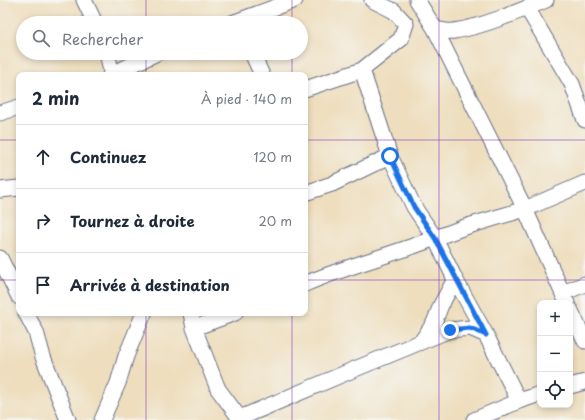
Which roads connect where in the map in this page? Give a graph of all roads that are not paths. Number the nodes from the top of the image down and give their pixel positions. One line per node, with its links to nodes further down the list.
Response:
1 (84, 0): 8 (street)
2 (295, 0): 9 (street)
3 (372, 0): 10 (street)
4 (417, 0): 7 (street)
5 (546, 0): 6 (street)
6 (527, 8): 11 (street); 19 (street)
7 (426, 14): 10 (street); 11 (street)
8 (92, 16)
9 (253, 16)
10 (406, 24): 15 (street)
11 (436, 29): 29 (street)
12 (108, 60): 16 (street)
13 (142, 60): 17 (street)
14 (255, 60): 18 (street)
15 (362, 70): 20 (street); 24 (street)
16 (110, 72)
17 (117, 72)
18 (261, 72)
19 (578, 82): 23 (street)
20 (308, 88)
21 (16, 108): 22 (street)
22 (0, 113)
23 (585, 120)
24 (390, 156): 28 (street); 30 (street)
25 (585, 183): 29 (street)
26 (16, 188): 27 (street)
27 (0, 190)
28 (308, 192)
29 (525, 209): 30 (street); 36 (street)
30 (435, 238): 32 (street); 33 (street)
31 (0, 258): 35 (street)
32 (455, 279): 43 (street); 45 (street)
33 (308, 283)
34 (585, 284): 36 (street)
35 (16, 291)
36 (565, 298)
37 (573, 315): 44 (street)
38 (28, 316): 51 (street)
39 (143, 316): 52 (street)
40 (192, 316): 42 (street)
41 (227, 316): 42 (street)
42 (194, 328): 50 (street)
43 (486, 335): 45 (street); 49 (street)
44 (585, 341)
45 (421, 342): 50 (street)
46 (585, 382): 47 (street)
47 (573, 385)
48 (537, 395): 49 (street)
49 (519, 401): 53 (street)
50 (241, 419)
51 (68, 420)
52 (102, 420)
53 (474, 420)

